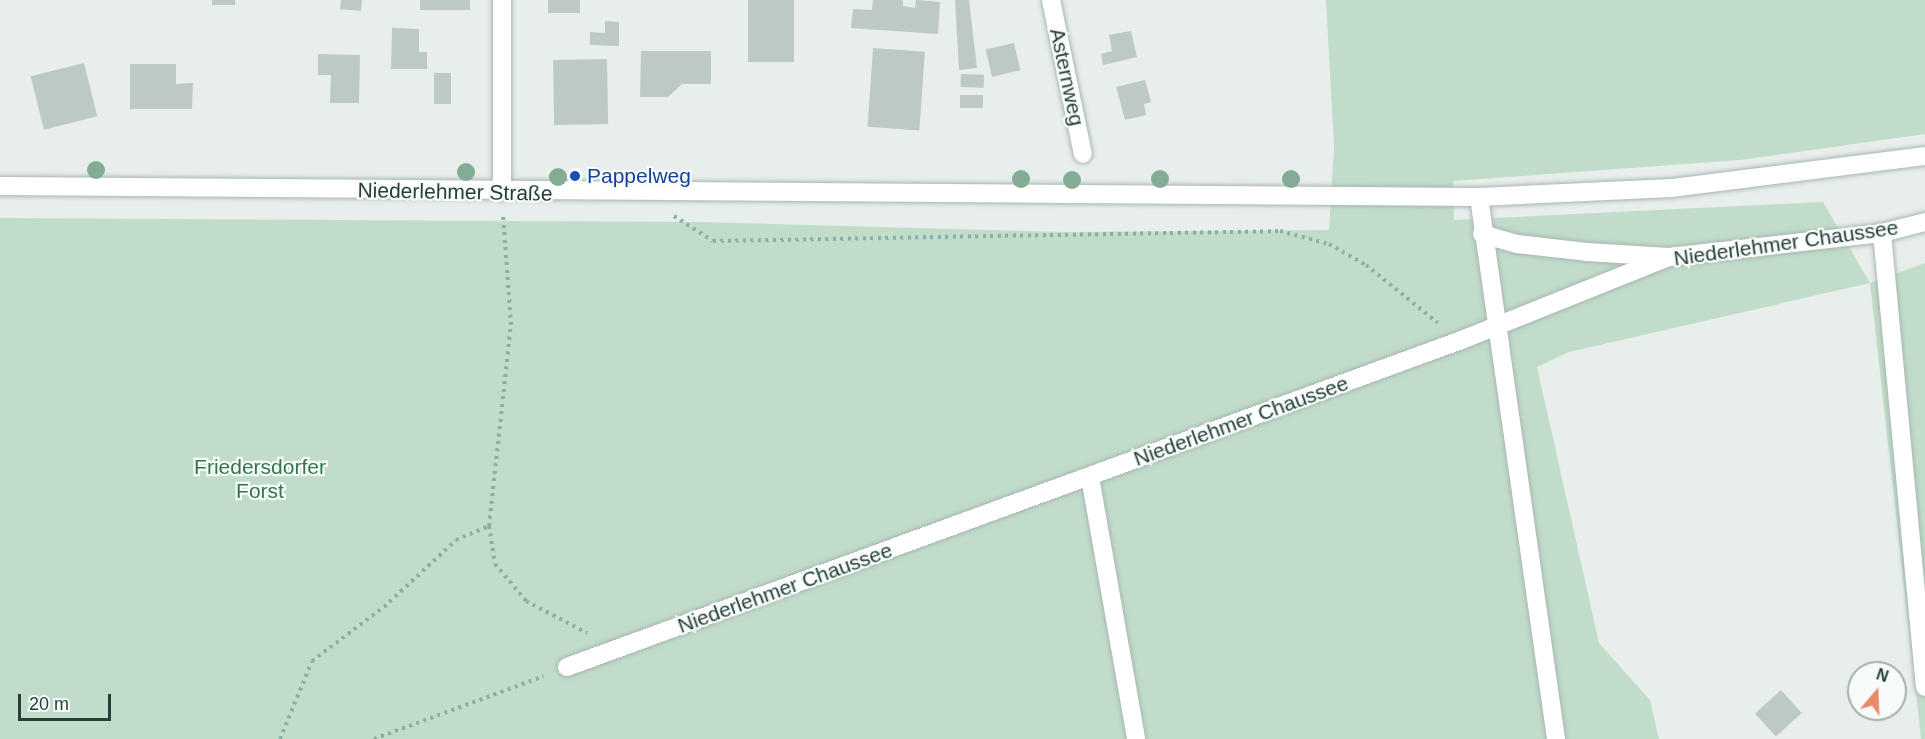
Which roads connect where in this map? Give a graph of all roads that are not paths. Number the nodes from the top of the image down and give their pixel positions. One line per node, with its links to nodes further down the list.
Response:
1 (502, 0): 6 (main road)
2 (1051, 0): 3 (main road, Asternweg)
3 (1083, 154)
4 (1925, 156): 7 (main road)
5 (0, 186): 6 (main road, Niederlehmer Straße)
6 (502, 191): 7 (main road, Niederlehmer Straße)
7 (1479, 197): 10 (main road)
8 (1925, 222): 9 (main road, Niederlehmer Chaussee)
9 (1882, 233): 11 (main road, Niederlehmer Chaussee); 15 (main road)
10 (1482, 234): 11 (main road); 12 (main road)
11 (1669, 257): 12 (main road, Niederlehmer Chaussee)
12 (1496, 324): 13 (main road, Niederlehmer Chaussee); 17 (main road)
13 (1090, 477): 14 (main road, Niederlehmer Chaussee); 16 (main road)
14 (567, 667)
15 (1925, 687)
16 (1136, 739)
17 (1556, 739)

